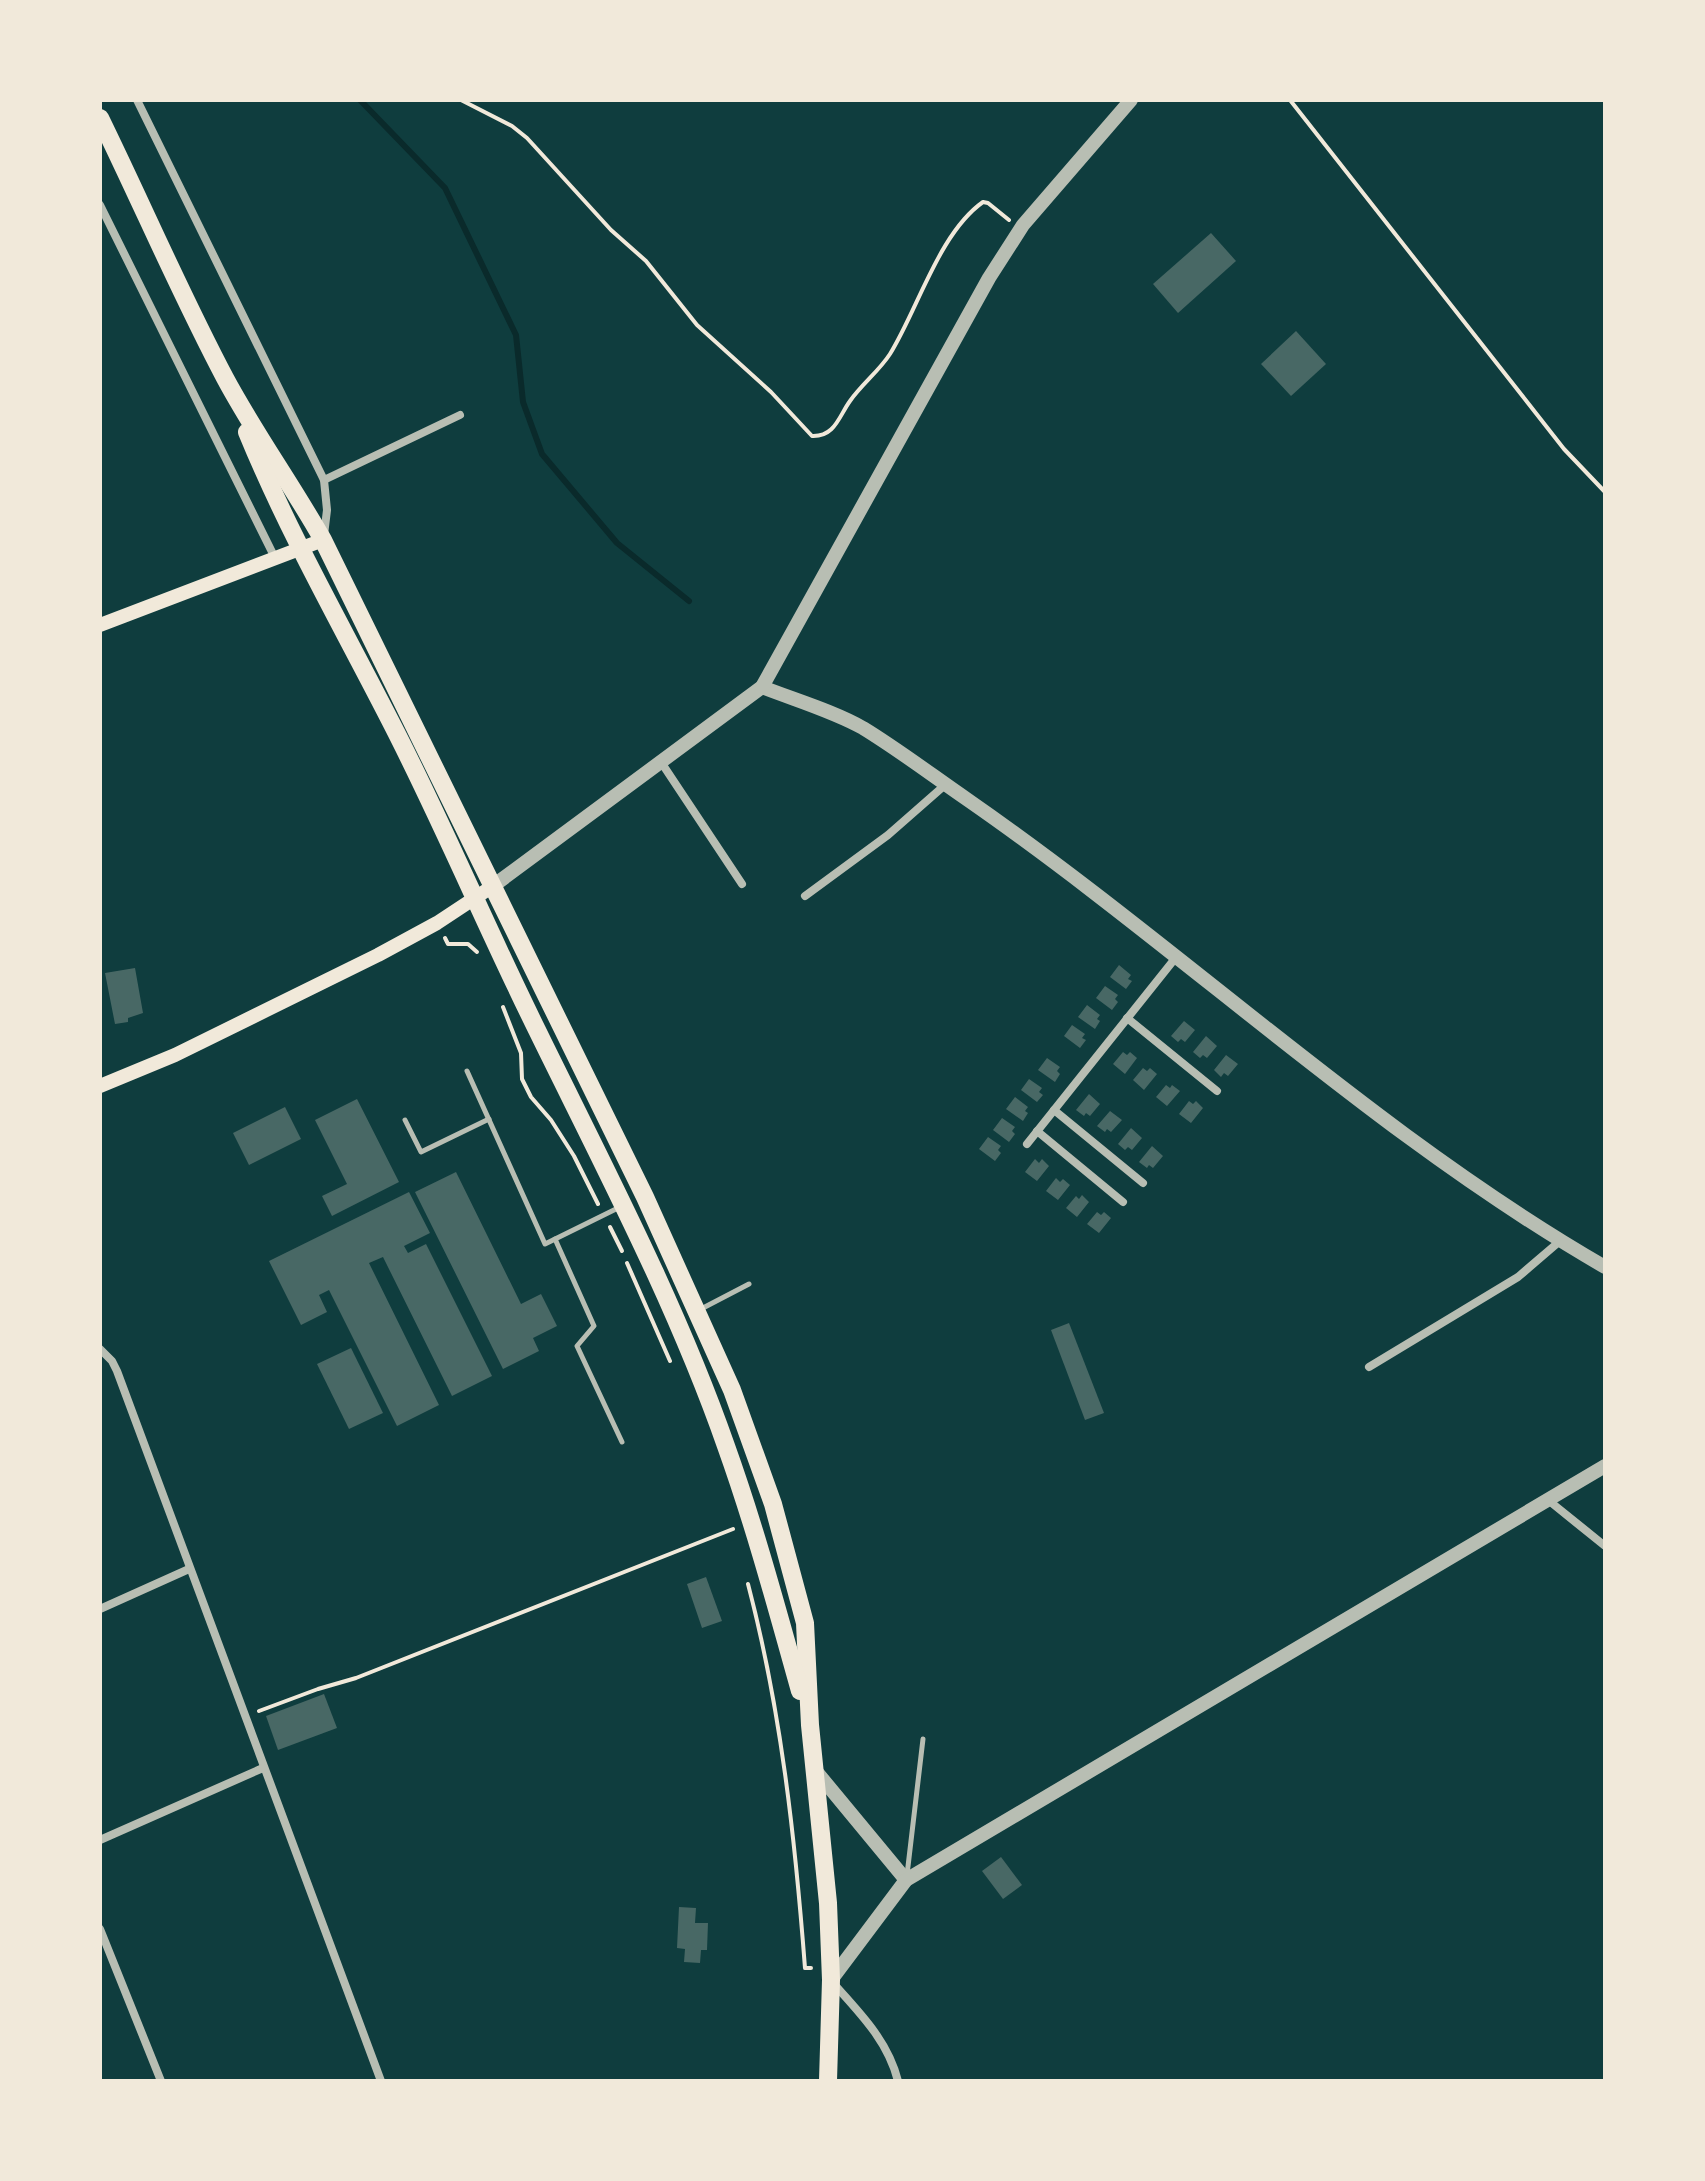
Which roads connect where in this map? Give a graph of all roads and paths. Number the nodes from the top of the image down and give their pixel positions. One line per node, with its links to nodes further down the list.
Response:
1 (137, 100): 10 (street)
2 (461, 100): 7 (path)
3 (1131, 100): 7 (street)
4 (1290, 100): 11 (path)
5 (100, 118): 8 (highway)
6 (100, 205): 14 (street)
7 (1020, 230): 16 (street)
8 (224, 375): 12 (highway); 13 (highway)
9 (460, 415): 10 (street)
10 (324, 480): 12 (street)
11 (1605, 492)
12 (323, 540): 13 (main road); 20 (highway)
13 (301, 550): 14 (main road); 22 (highway)
14 (275, 558): 15 (main road)
15 (100, 625)
16 (762, 687): 17 (street); 18 (street)
17 (661, 762): 19 (street); 20 (street)
18 (945, 785): 21 (street); 25 (street)
19 (742, 884)
20 (493, 886): 22 (main road); 37 (highway)
21 (805, 896)
22 (473, 899): 23 (main road); 39 (highway)
23 (437, 923): 24 (path); 29 (main road)
24 (480, 956)
25 (1177, 956): 27 (street); 42 (street)
26 (499, 998): 40 (path)
27 (1127, 1018): 30 (street); 31 (street)
28 (467, 1071): 32 (lane)
29 (100, 1086)
30 (1217, 1091)
31 (1054, 1110): 34 (street); 36 (street)
32 (489, 1119): 33 (lane); 41 (lane)
33 (405, 1120)
34 (1037, 1131): 35 (street); 38 (street)
35 (1027, 1144)
36 (1143, 1183)
37 (645, 1197): 39 (lane); 45 (highway)
38 (1123, 1202)
39 (623, 1206): 40 (lane); 60 (highway)
40 (604, 1215): 41 (lane); 47 (path)
41 (555, 1239): 49 (lane)
42 (1560, 1241): 43 (street); 48 (street)
43 (1605, 1267)
44 (749, 1284): 45 (lane)
45 (696, 1311): 60 (highway)
46 (100, 1349): 56 (street)
47 (673, 1366)
48 (1369, 1367)
49 (622, 1442)
50 (1605, 1466): 51 (street)
51 (1548, 1500): 55 (street); 65 (street)
52 (729, 1516): 53 (path)
53 (733, 1529): 54 (path); 59 (path)
54 (736, 1537)
55 (1605, 1546)
56 (189, 1569): 58 (street); 59 (street)
57 (746, 1576): 67 (path)
58 (100, 1609)
59 (245, 1716): 62 (street)
60 (810, 1725): 63 (highway)
61 (923, 1739): 65 (lane)
62 (263, 1768): 64 (street); 69 (street)
63 (815, 1770): 65 (street); 67 (highway)
64 (100, 1840)
65 (906, 1880): 67 (street)
66 (100, 1929): 68 (street)
67 (830, 1973): 70 (highway); 71 (street)
68 (161, 2081)
69 (381, 2081)
70 (828, 2081)
71 (898, 2081)

